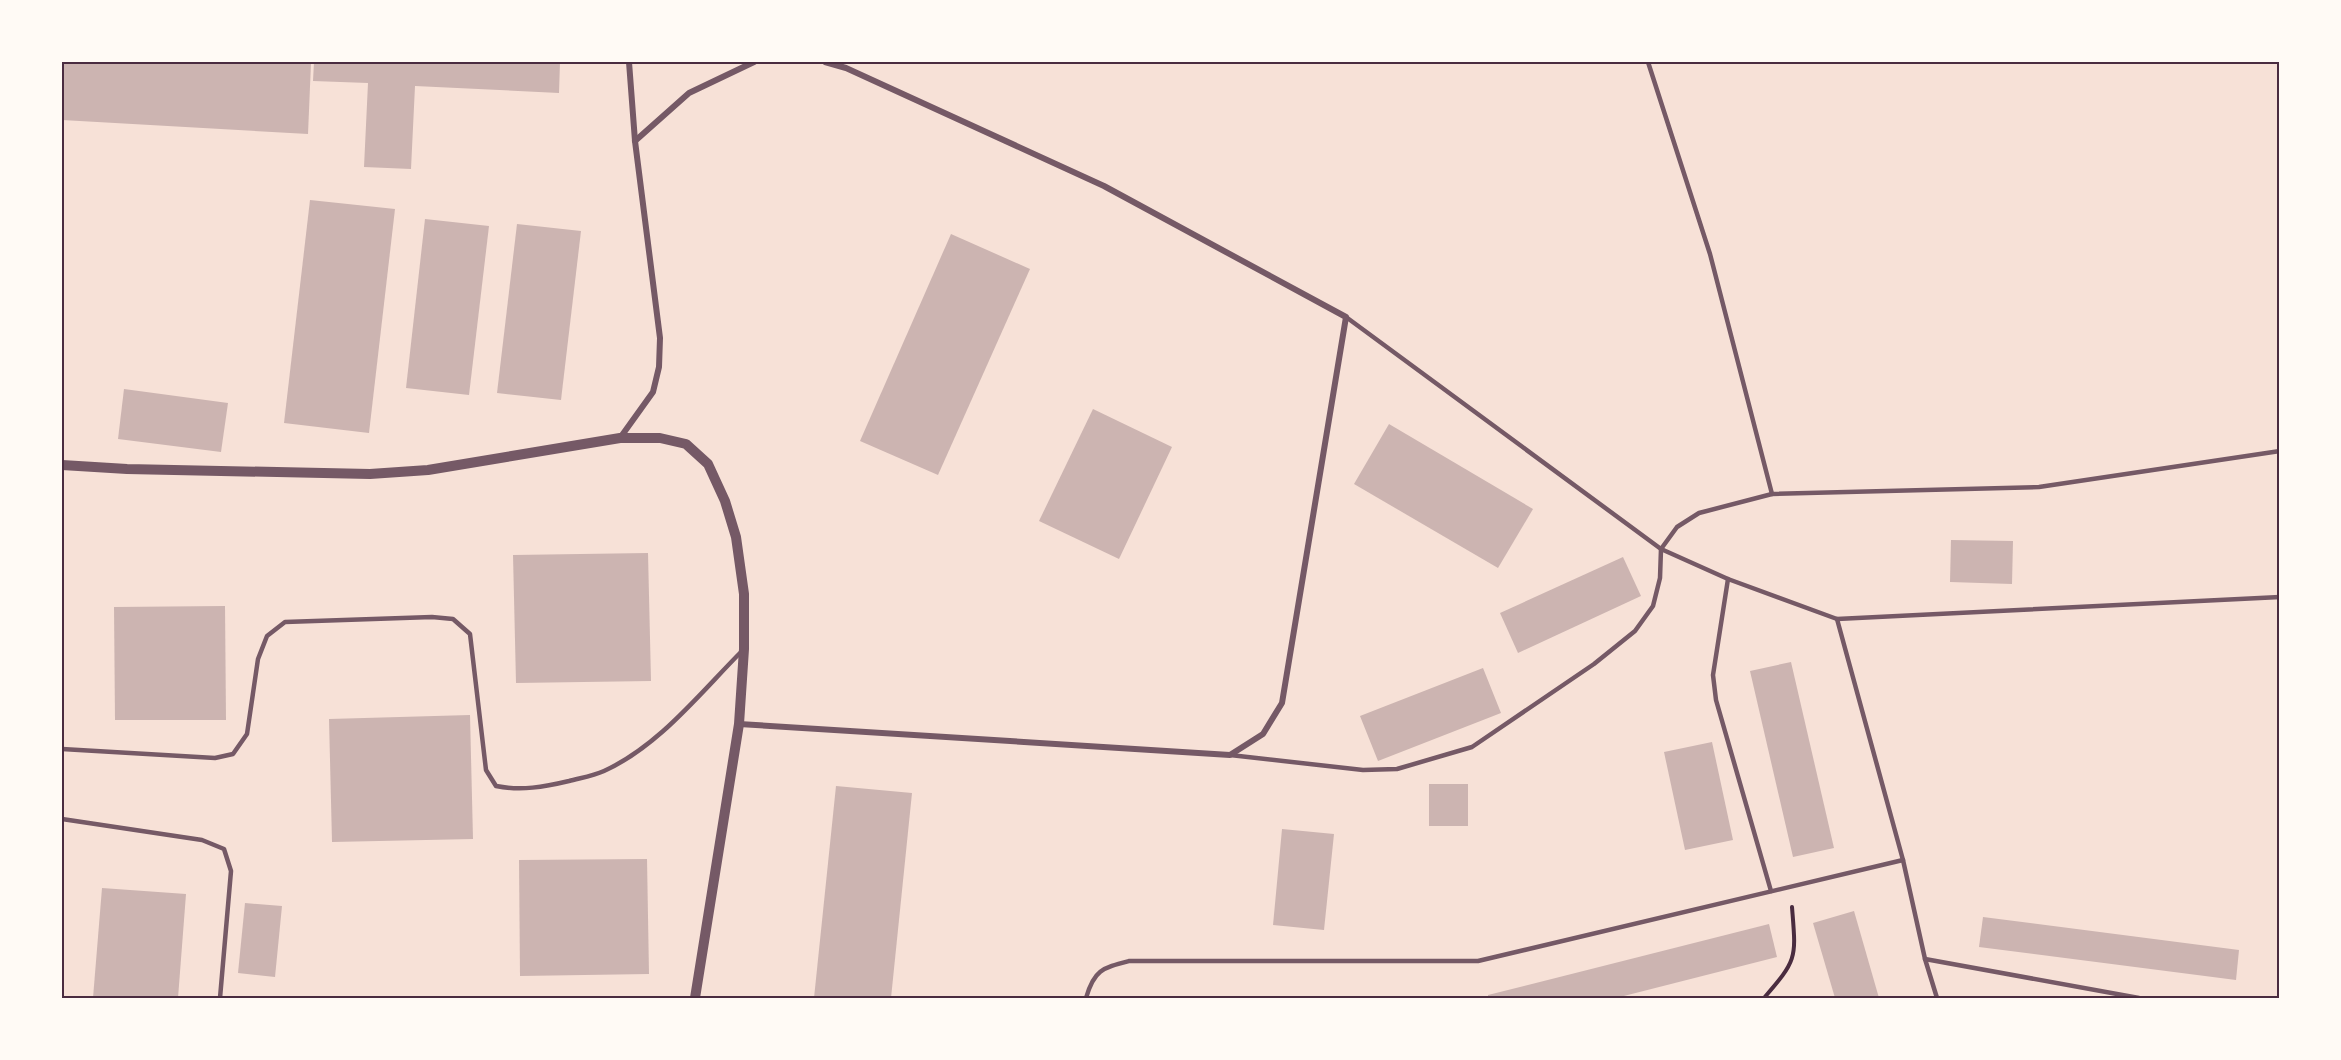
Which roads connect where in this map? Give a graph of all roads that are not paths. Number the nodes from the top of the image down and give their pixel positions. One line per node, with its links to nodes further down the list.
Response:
1 (629, 62): 5 (street)
2 (754, 62): 5 (street)
3 (825, 62): 6 (street)
4 (1648, 62): 10 (lane)
5 (635, 141): 7 (street)
6 (1346, 317): 11 (lane); 18 (street)
7 (620, 438): 9 (street); 15 (street)
8 (2280, 451): 10 (lane)
9 (62, 465)
10 (1772, 494): 11 (lane)
11 (1661, 549): 12 (lane); 18 (lane)
12 (1728, 579): 14 (lane); 21 (lane)
13 (2280, 597): 14 (lane)
14 (1836, 619): 20 (lane)
15 (744, 649): 16 (street); 17 (lane)
16 (739, 724): 18 (street); 24 (street)
17 (62, 749)
18 (1230, 755)
19 (62, 819): 23 (lane)
20 (1904, 860): 21 (lane); 22 (lane)
21 (1771, 891): 25 (lane)
22 (1925, 959): 26 (lane); 27 (lane)
23 (220, 999)
24 (695, 999)
25 (1086, 999)
26 (1937, 999)
27 (2139, 999)

